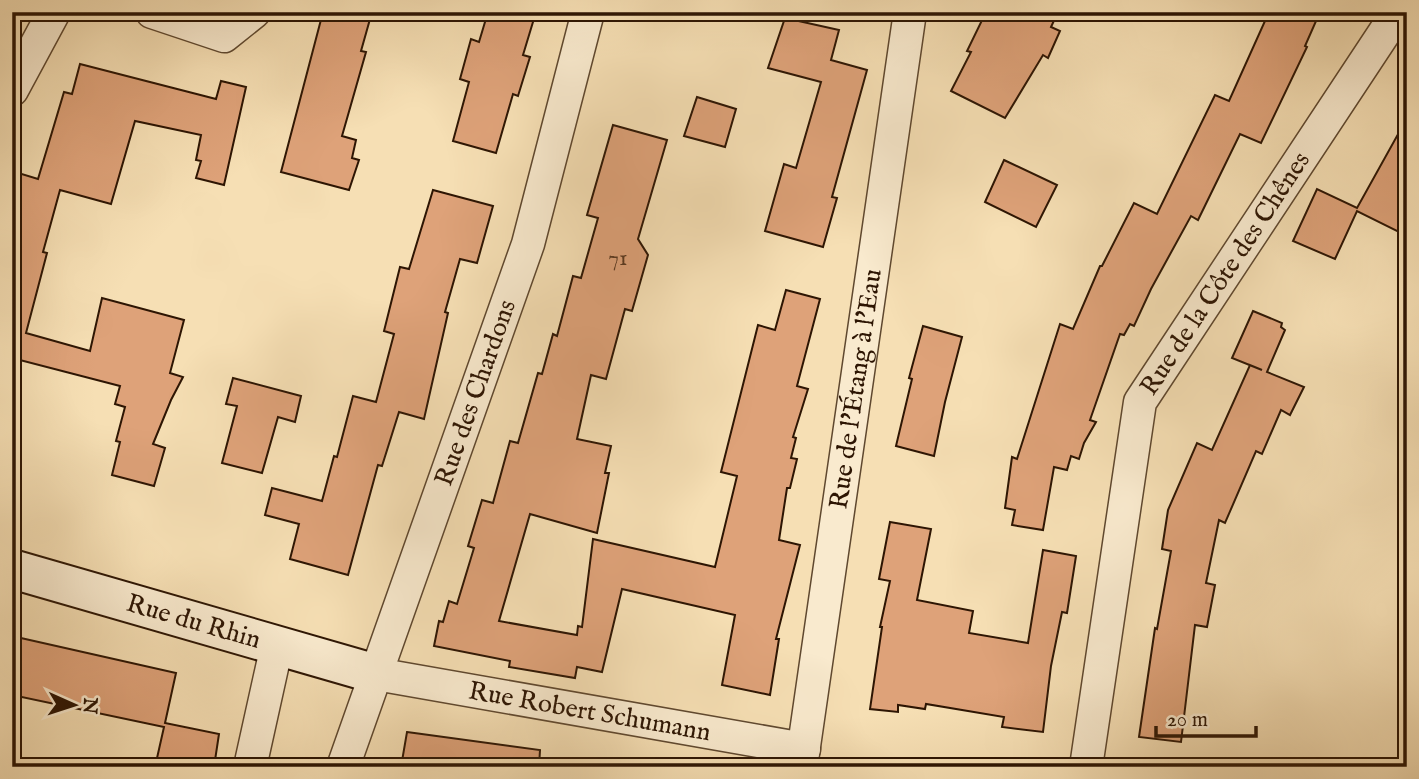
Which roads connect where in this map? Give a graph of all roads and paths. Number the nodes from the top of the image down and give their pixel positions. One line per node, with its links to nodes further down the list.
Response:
1 (54, 12): 7 (street)
2 (152, 12): 3 (street)
3 (254, 12)
4 (589, 12): 10 (street, Rue des Chardons)
5 (910, 12): 11 (street, Rue de l'Étang à l'Eau)
6 (1398, 12): 14 (street, Rue de la Côte des Chênes)
7 (12, 90)
8 (12, 569): 9 (street, Rue du Rhin)
9 (277, 645): 10 (street, Rue du Rhin); 12 (street)
10 (376, 674): 11 (street, Rue Robert Schumann); 13 (street, Rue des Chardons)
11 (803, 758)
12 (250, 767)
13 (343, 767)
14 (1086, 767)

